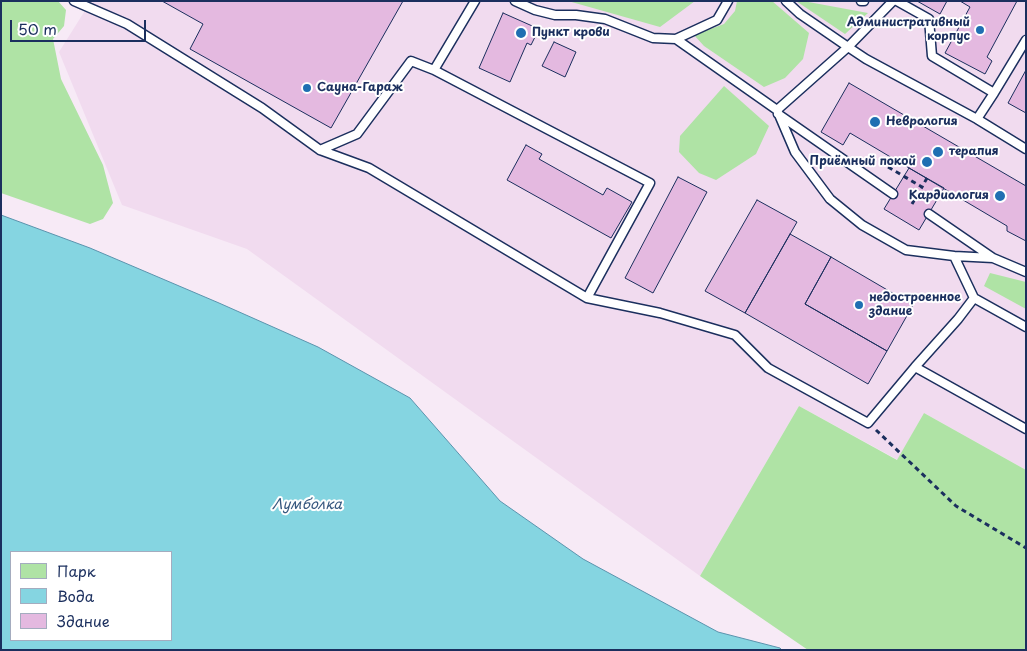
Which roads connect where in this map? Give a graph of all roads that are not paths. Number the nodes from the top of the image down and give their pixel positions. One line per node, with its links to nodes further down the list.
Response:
1 (74, 1): 16 (lane)
2 (475, 1): 11 (lane)
3 (515, 1): 8 (lane)
4 (728, 1): 8 (lane)
5 (786, 1): 10 (lane)
6 (893, 1): 10 (lane)
7 (898, 1): 12 (lane)
8 (676, 38): 13 (lane)
9 (1026, 40): 12 (lane)
10 (848, 48): 13 (lane); 14 (lane)
11 (434, 70): 16 (lane); 22 (lane)
12 (994, 93): 14 (lane)
13 (777, 112): 17 (lane); 19 (lane)
14 (977, 119): 15 (lane)
15 (1026, 149)
16 (320, 150): 22 (lane)
17 (893, 194)
18 (929, 214): 20 (lane)
19 (954, 256): 20 (lane); 23 (lane)
20 (992, 258): 21 (lane)
21 (1026, 272)
22 (587, 298): 25 (lane)
23 (974, 298): 24 (lane); 25 (lane)
24 (1026, 327)
25 (916, 367): 26 (lane)
26 (1026, 429)

